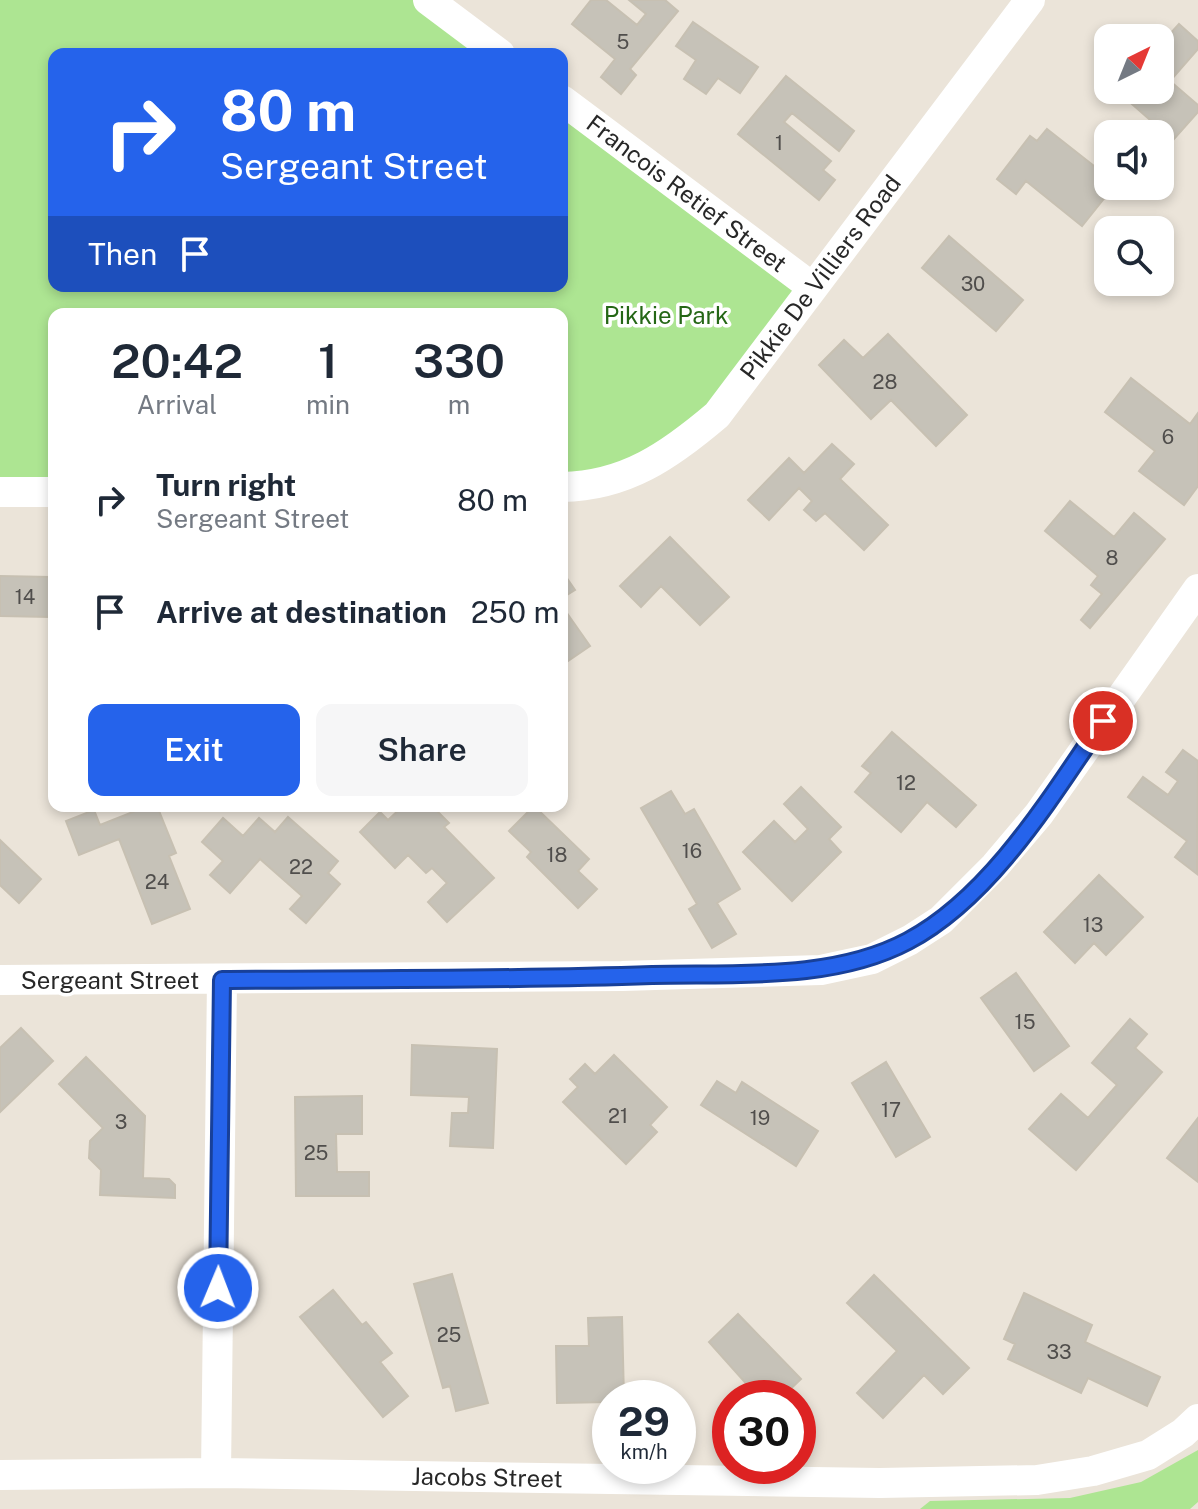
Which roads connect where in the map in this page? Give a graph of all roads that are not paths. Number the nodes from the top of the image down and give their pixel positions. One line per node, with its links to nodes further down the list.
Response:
1 (428, 0): 3 (street)
2 (1030, 0): 5 (street, Pikkie De Villiers Road)
3 (492, 48)
4 (568, 104): 5 (street, Francois Retief Street)
5 (812, 287): 6 (street, Pikkie De Villiers Road)
6 (568, 487)
7 (0, 492): 8 (street)
8 (48, 492)
9 (1198, 589): 11 (street, Sergeant Street)
10 (0, 980): 11 (street, Sergeant Street)
11 (222, 980): 13 (street)
12 (1198, 1419): 15 (street, Jacobs Street)
13 (216, 1473): 14 (street, Jacobs Street); 15 (street, Jacobs Street)
14 (0, 1475)
15 (880, 1496)

